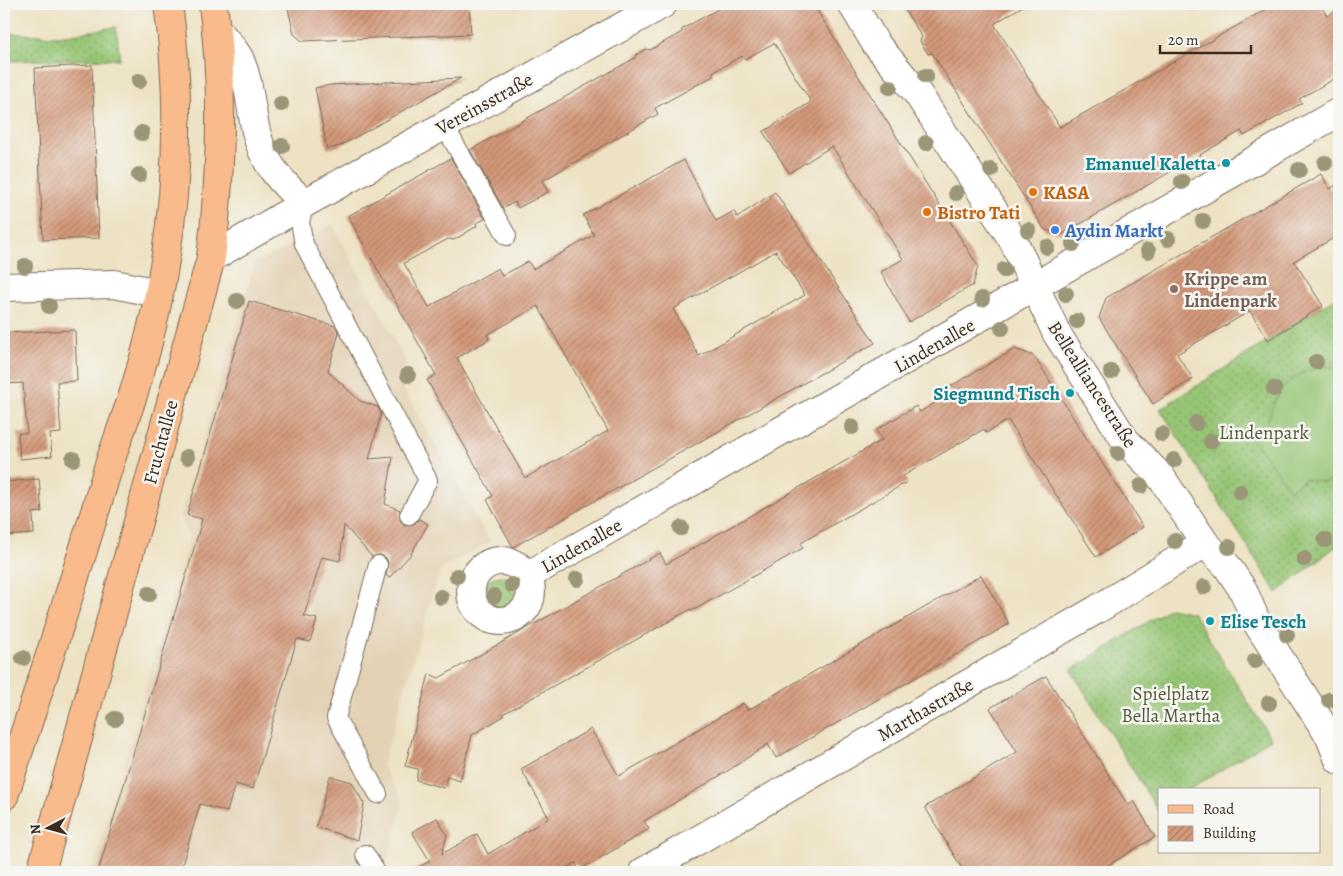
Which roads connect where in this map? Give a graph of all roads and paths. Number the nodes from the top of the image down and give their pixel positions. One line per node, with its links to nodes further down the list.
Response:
1 (168, 4): 12 (main road, Fruchtallee)
2 (663, 4): 6 (street, Vereinsstraße)
3 (852, 4): 11 (street, Bellealliancestraße)
4 (215, 16): 7 (street); 9 (main road, Fruchtallee)
5 (1339, 112): 11 (street, Lindenallee)
6 (444, 125): 7 (street, Vereinsstraße); 8 (lane)
7 (305, 203): 9 (street, Vereinsstraße); 13 (lane)
8 (507, 236)
9 (211, 258): 21 (main road, Fruchtallee)
10 (4, 287): 12 (street)
11 (1035, 287): 14 (street, Bellealliancestraße); 16 (street, Lindenallee)
12 (158, 293): 19 (main road, Fruchtallee)
13 (409, 515)
14 (1205, 543): 17 (street, Bellealliancestraße); 23 (street, Marthastraße)
15 (378, 565): 18 (lane)
16 (527, 576)
17 (1339, 760)
18 (378, 794)
19 (4, 796)
20 (365, 854): 22 (lane)
21 (41, 872)
22 (376, 872)
23 (643, 872)

